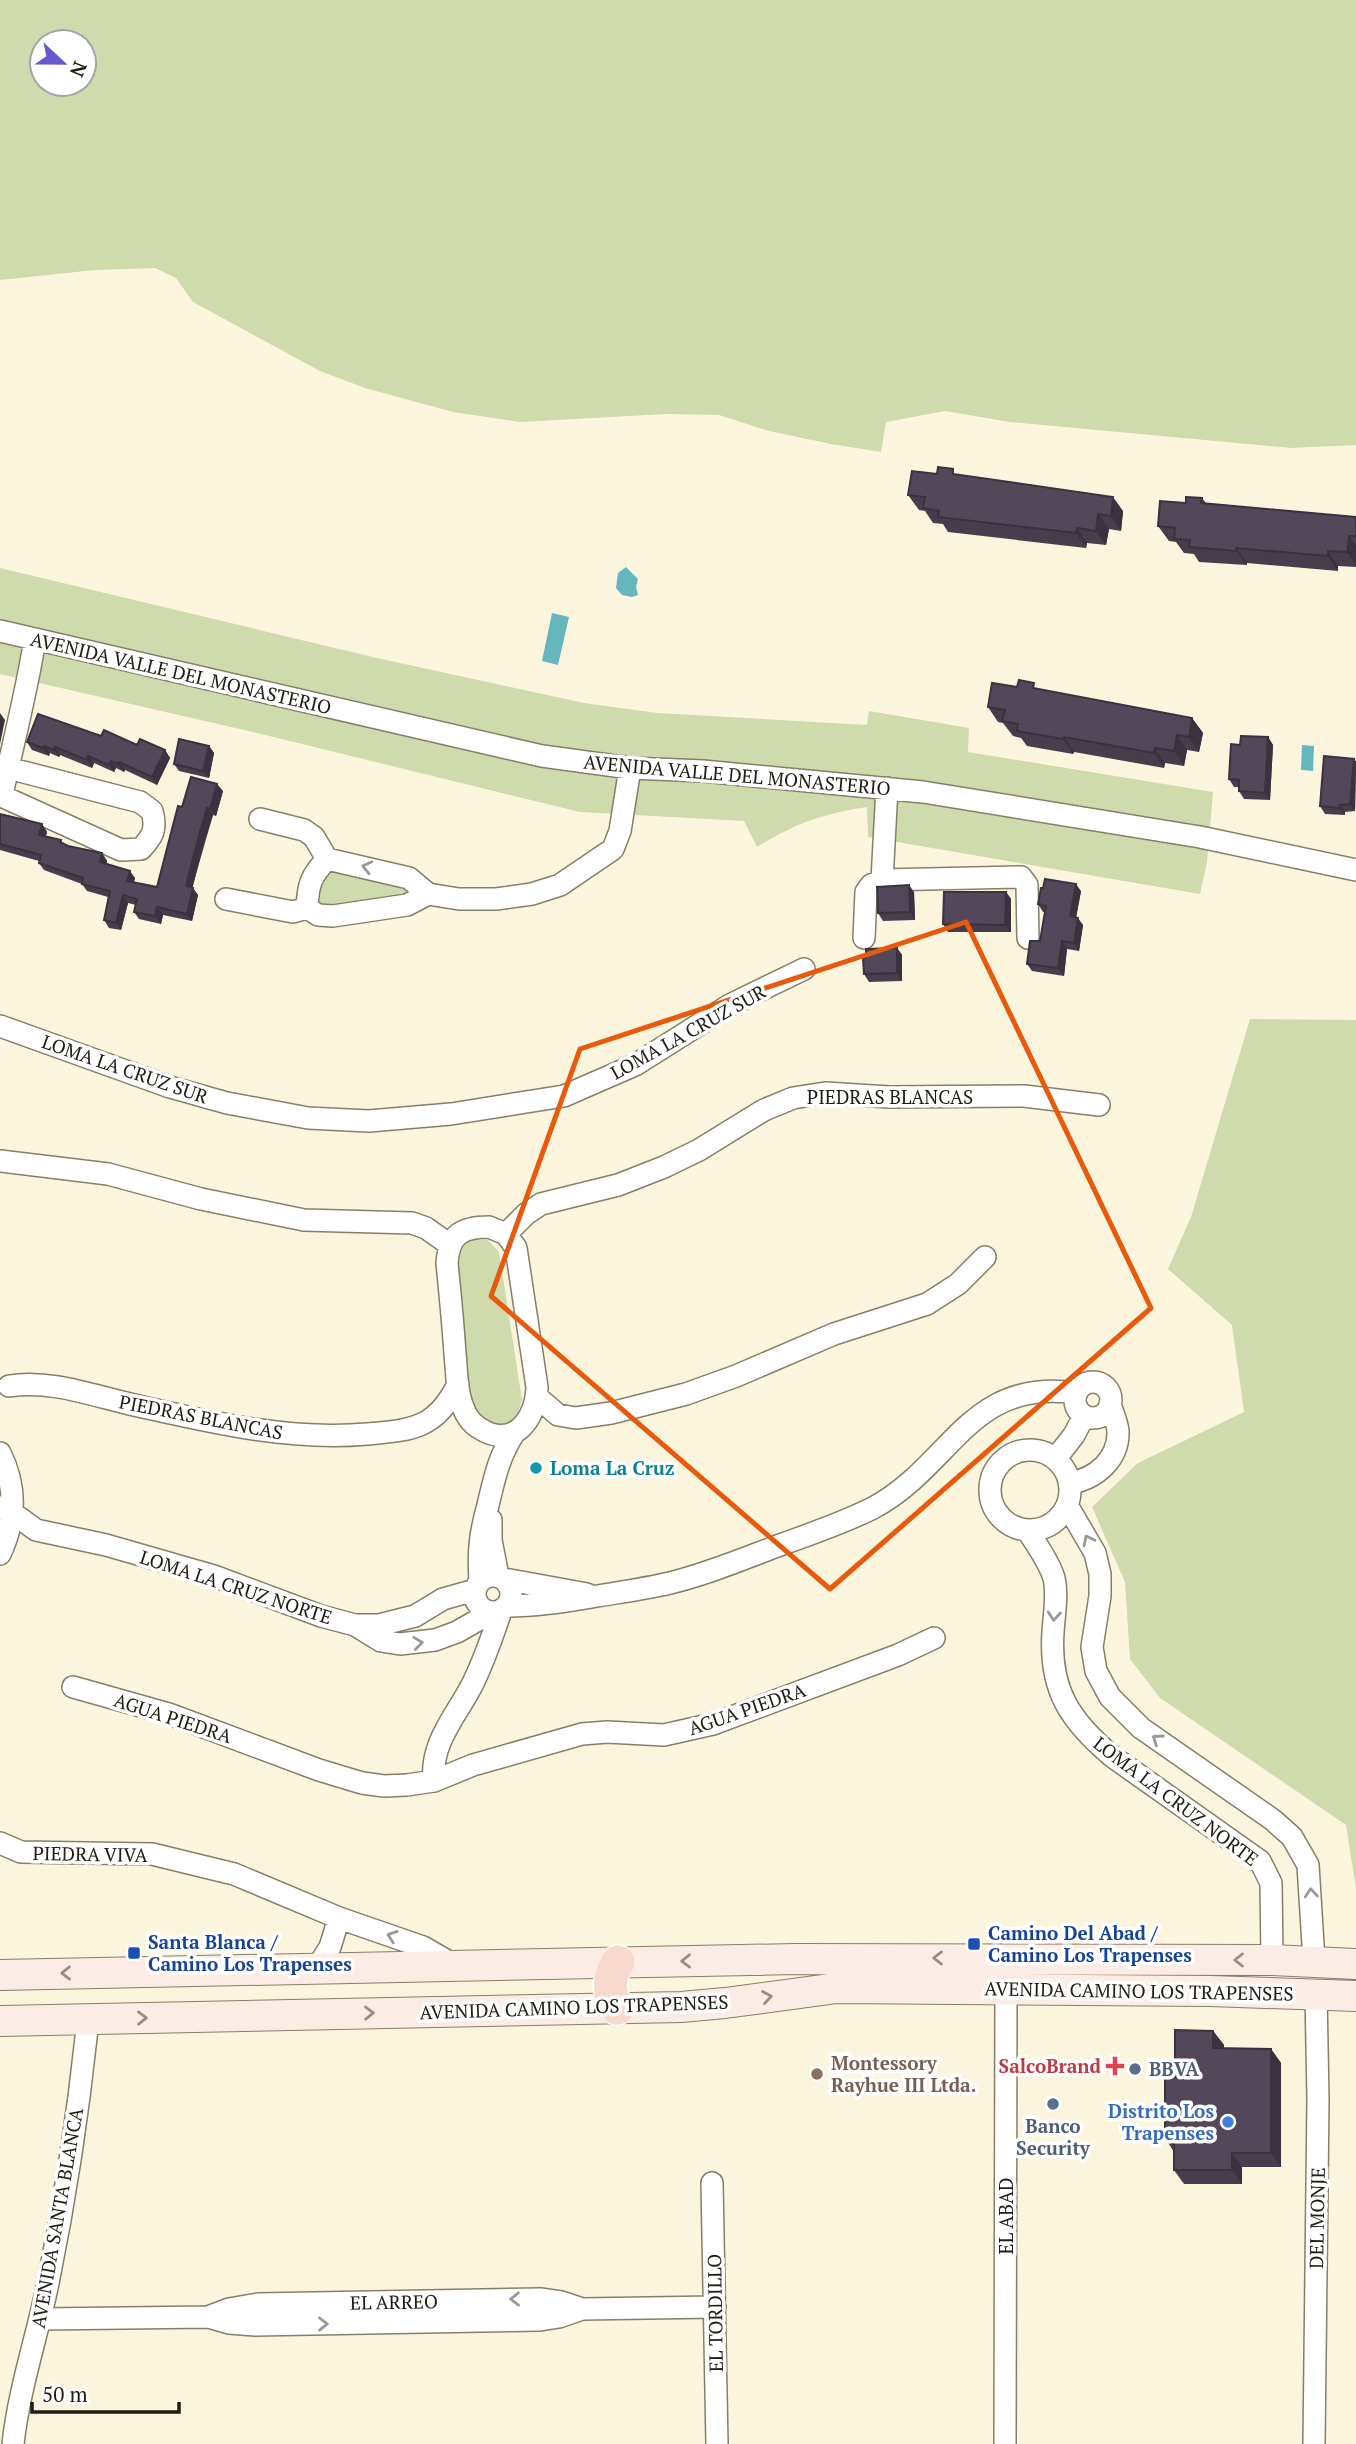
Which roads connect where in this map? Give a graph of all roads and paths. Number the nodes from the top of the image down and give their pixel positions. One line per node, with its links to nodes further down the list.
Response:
1 (0, 631): 2 (street, AVENIDA VALLE DEL MONASTERIO)
2 (35, 639): 3 (street); 4 (street, AVENIDA VALLE DEL MONASTERIO)
3 (8, 768): 3 (street)
4 (630, 768): 5 (street, AVENIDA VALLE DEL MONASTERIO); 10 (street)
5 (887, 788): 8 (street, AVENIDA VALLE DEL MONASTERIO); 9 (street)
6 (260, 819): 7 (street)
7 (327, 859): 10 (street, one-way to 7); 12 (street)
8 (1356, 870)
9 (882, 880): 13 (street); 14 (street)
10 (428, 894): 12 (street)
11 (226, 899): 12 (street)
12 (307, 908)
13 (864, 938)
14 (1028, 938)
15 (804, 969): 16 (street, LOMA LA CRUZ SUR)
16 (0, 1026)
17 (1099, 1105): 19 (street, PIEDRAS BLANCAS)
18 (0, 1161): 20 (street)
19 (506, 1234): 20 (street); 25 (street)
20 (450, 1245): 22 (street)
21 (985, 1257): 28 (street)
22 (458, 1384): 29 (street); 30 (street)
23 (9, 1386): 29 (street, PIEDRAS BLANCAS)
24 (1076, 1393): 26 (street); 27 (street); 42 (street, LOMA LA CRUZ NORTE)
25 (537, 1396): 28 (street); 31 (street)
26 (1111, 1404): 27 (street); 35 (street)
27 (1084, 1416): 33 (street)
28 (576, 1418): 31 (street)
29 (425, 1424): 30 (street, PIEDRAS BLANCAS)
30 (479, 1428): 31 (street); 34 (street)
31 (517, 1431): 34 (street)
32 (0, 1453): 37 (street)
33 (1056, 1458): 35 (street); 39 (street)
34 (493, 1477): 41 (street)
35 (1070, 1483): 36 (street)
36 (1067, 1505): 39 (street); 51 (street, LOMA LA CRUZ NORTE, one-way to 36)
37 (7, 1510): 38 (street, LOMA LA CRUZ NORTE); 40 (street)
38 (36, 1530): 40 (street); 44 (street, LOMA LA CRUZ NORTE)
39 (1028, 1531): 50 (street, LOMA LA CRUZ NORTE, one-way to 50)
40 (2, 1547)
41 (489, 1582): 42 (street, LOMA LA CRUZ NORTE); 43 (street); 43 (street); 44 (street, LOMA LA CRUZ NORTE)
42 (596, 1596): 43 (street, LOMA LA CRUZ NORTE)
43 (499, 1610): 44 (street, LOMA LA CRUZ NORTE, one-way to 43); 47 (street)
44 (355, 1625)
45 (934, 1638): 47 (street, AGUA PIEDRA)
46 (73, 1687): 47 (street, AGUA PIEDRA)
47 (434, 1781)
48 (0, 1843): 49 (street, PIEDRA VIVA)
49 (339, 1918): 54 (street, PIEDRA VIVA, one-way to 49); 55 (street)
50 (1272, 1960): 51 (main road, AVENIDA CAMINO LOS TRAPENSES); 52 (main road, AVENIDA CAMINO LOS TRAPENSES, one-way to 52)
51 (1314, 1961): 53 (main road, AVENIDA CAMINO LOS TRAPENSES)
52 (618, 1962): 54 (main road, AVENIDA CAMINO LOS TRAPENSES); 60 (main road)
53 (1356, 1964)
54 (454, 1965): 55 (main road, AVENIDA CAMINO LOS TRAPENSES)
55 (317, 1968): 56 (main road, AVENIDA CAMINO LOS TRAPENSES, one-way to 56)
56 (0, 1975)
57 (1006, 1989): 58 (main road, AVENIDA CAMINO LOS TRAPENSES); 60 (main road, AVENIDA CAMINO LOS TRAPENSES, one-way to 57); 70 (street, EL ABAD)
58 (1316, 1993): 59 (main road, AVENIDA CAMINO LOS TRAPENSES); 71 (street, DEL MONJE)
59 (1356, 1996)
60 (617, 2008): 61 (main road, AVENIDA CAMINO LOS TRAPENSES, one-way to 60)
61 (88, 2019): 62 (main road, AVENIDA CAMINO LOS TRAPENSES); 65 (street, AVENIDA SANTA BLANCA)
62 (0, 2021)
63 (712, 2183): 64 (street, EL TORDILLO)
64 (715, 2307): 65 (street, EL ARREO); 69 (street, EL TORDILLO)
65 (41, 2319): 66 (street, AVENIDA SANTA BLANCA)
66 (15, 2416): 67 (street, AVENIDA SANTA BLANCA); 68 (street, AVENIDA SANTA BLANCA)
67 (0, 2444)
68 (13, 2444)
69 (717, 2444)
70 (1005, 2444)
71 (1314, 2444)

